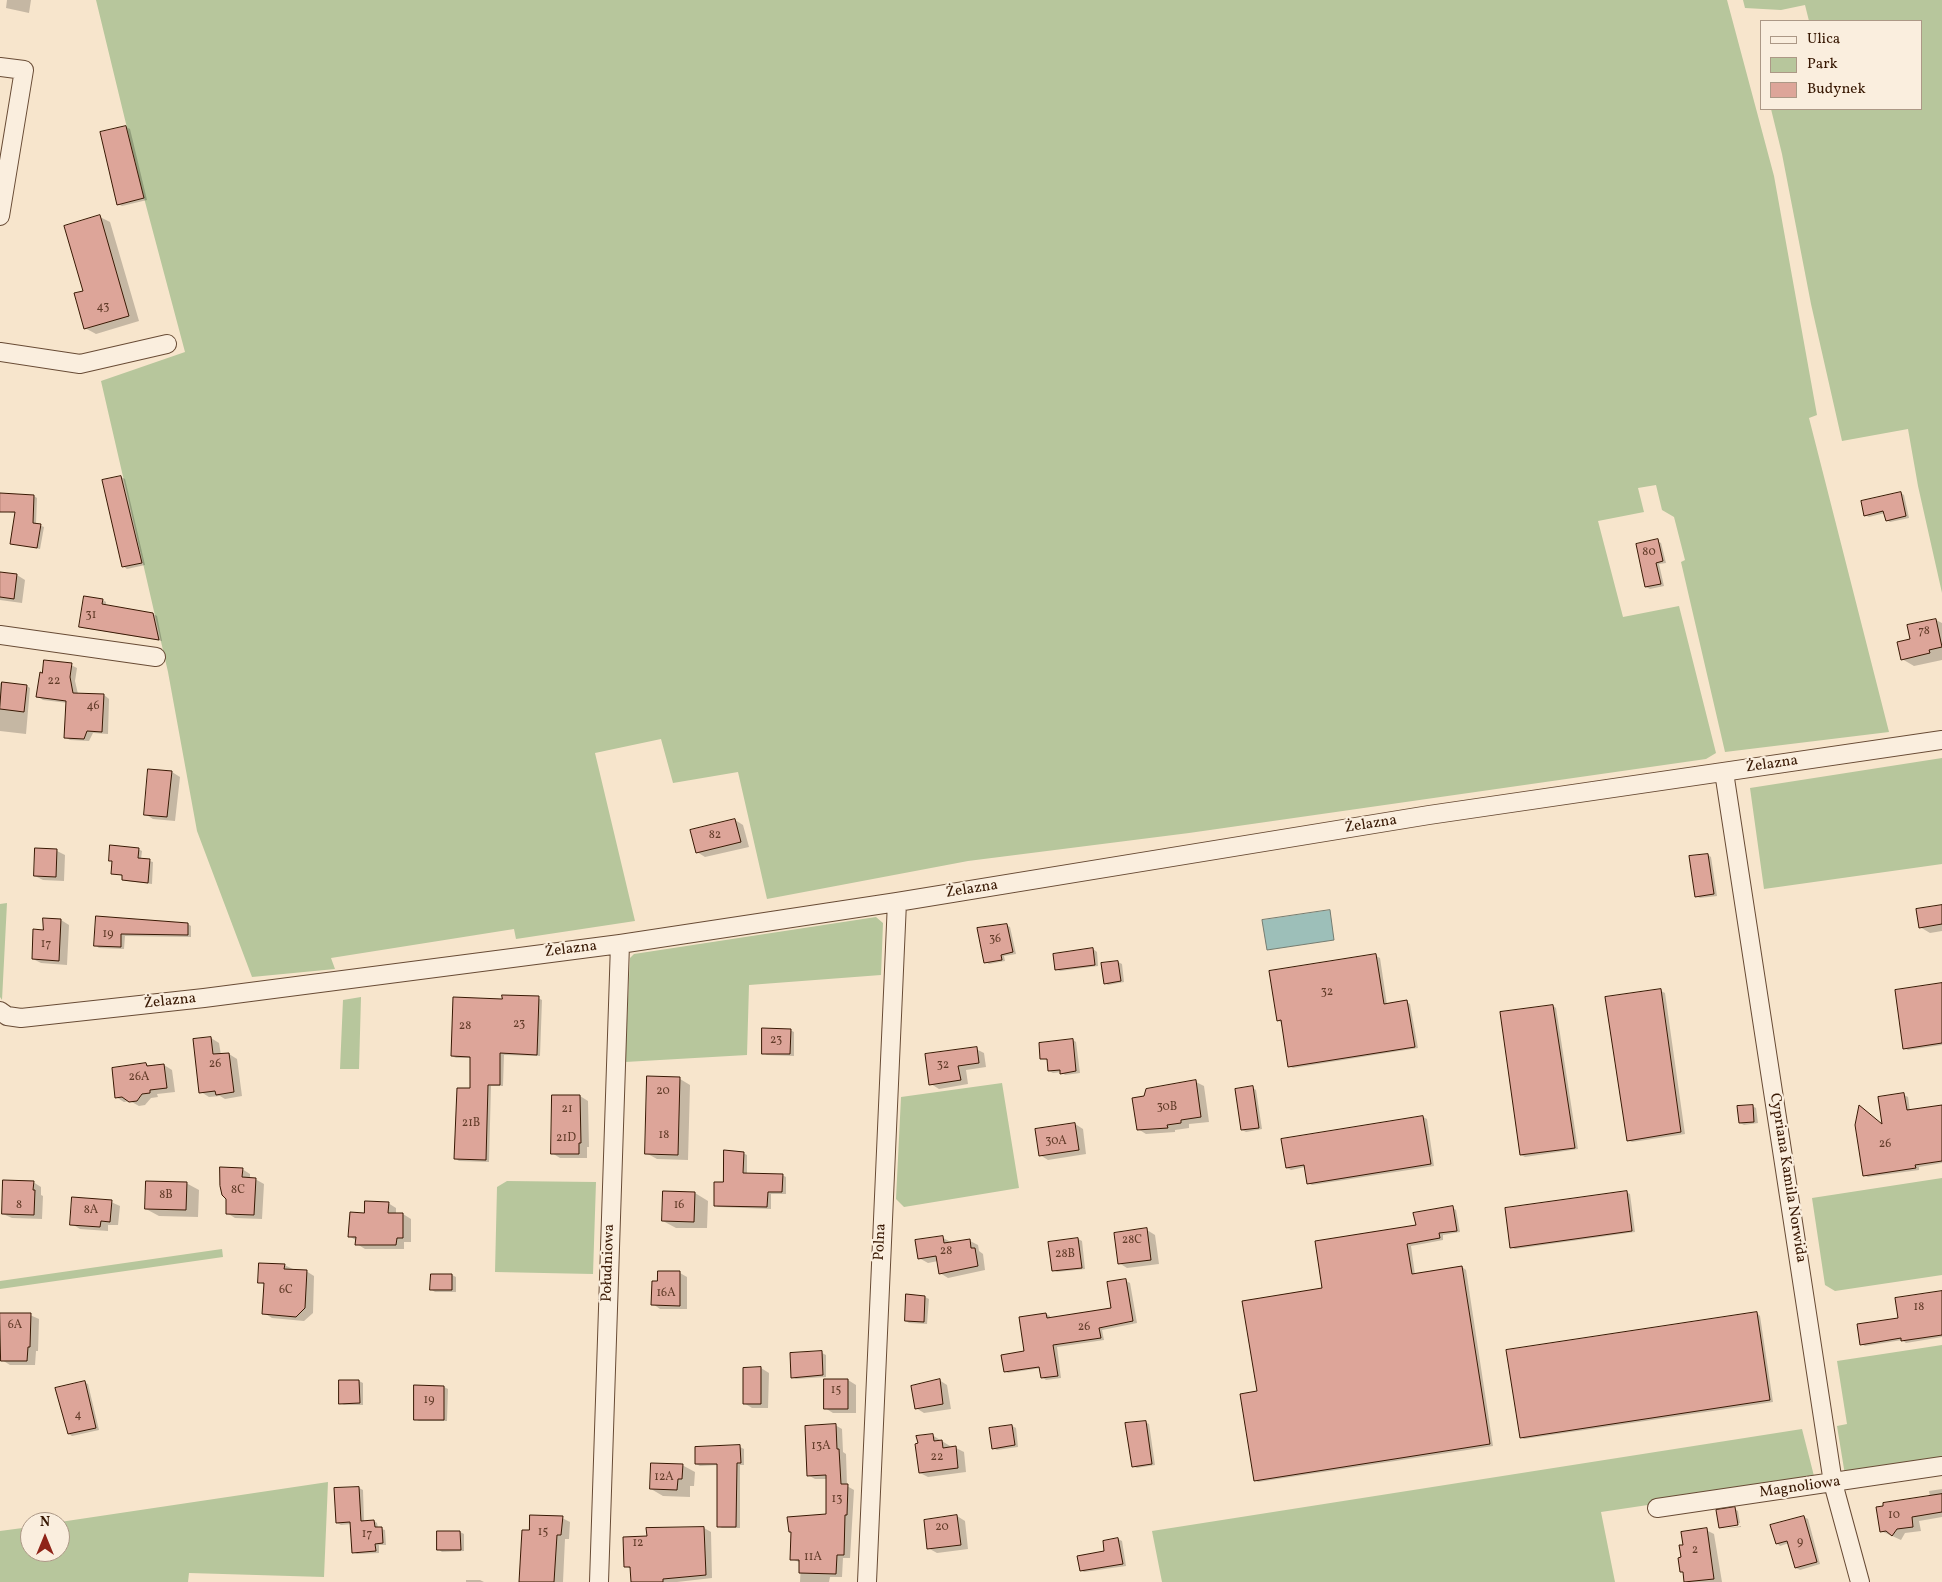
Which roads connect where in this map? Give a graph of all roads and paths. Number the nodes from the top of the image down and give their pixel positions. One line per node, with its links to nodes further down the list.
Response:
1 (0, 67): 2 (street)
2 (0, 216)
3 (167, 344): 4 (street)
4 (0, 352)
5 (0, 635): 6 (street)
6 (156, 657)
7 (1942, 740): 8 (street, Żelazna)
8 (1724, 772): 9 (street, Żelazna); 13 (street, Cypriana Kamila Norwida)
9 (897, 902): 10 (street, Żelazna); 16 (street, Polna)
10 (620, 944): 11 (street, Żelazna); 15 (street, Południowa)
11 (0, 1011)
12 (1942, 1466): 13 (street, Magnoliowa)
13 (1834, 1483): 14 (street, Magnoliowa); 17 (street, Cypriana Kamila Norwida)
14 (1657, 1508)
15 (599, 1582)
16 (867, 1582)
17 (1860, 1582)

